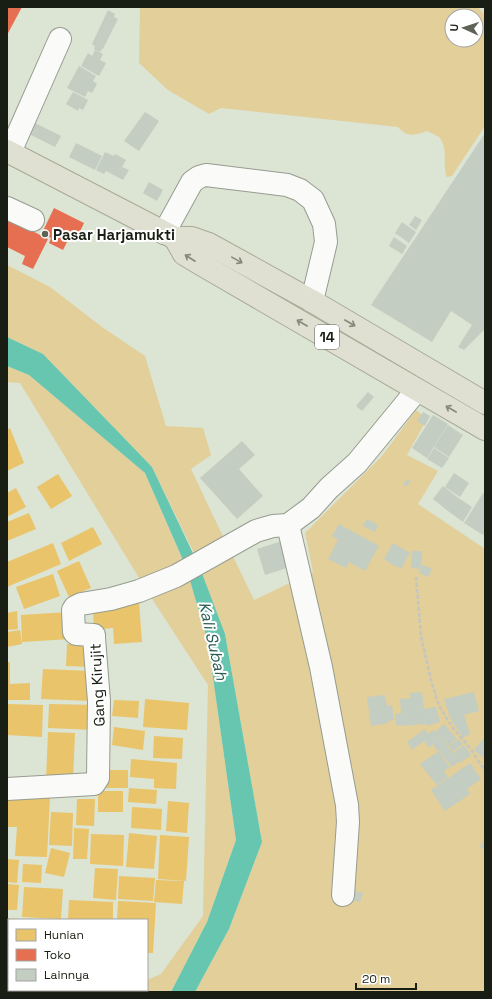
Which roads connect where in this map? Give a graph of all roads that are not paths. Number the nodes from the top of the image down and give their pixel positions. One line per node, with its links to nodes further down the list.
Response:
1 (60, 39): 2 (street)
2 (8, 152): 5 (highway, 14)
3 (7, 208): 4 (street)
4 (33, 220)
5 (170, 236): 6 (highway, 14, one-way to 6); 6 (street); 7 (highway, 14, one-way to 5)
6 (312, 301): 8 (highway, 14, one-way to 8)
7 (417, 390): 9 (highway, 14, one-way to 7); 10 (street)
8 (485, 403)
9 (485, 429)
10 (288, 525): 11 (street, Gang Kirujit); 12 (street)
11 (7, 789)
12 (343, 896)

